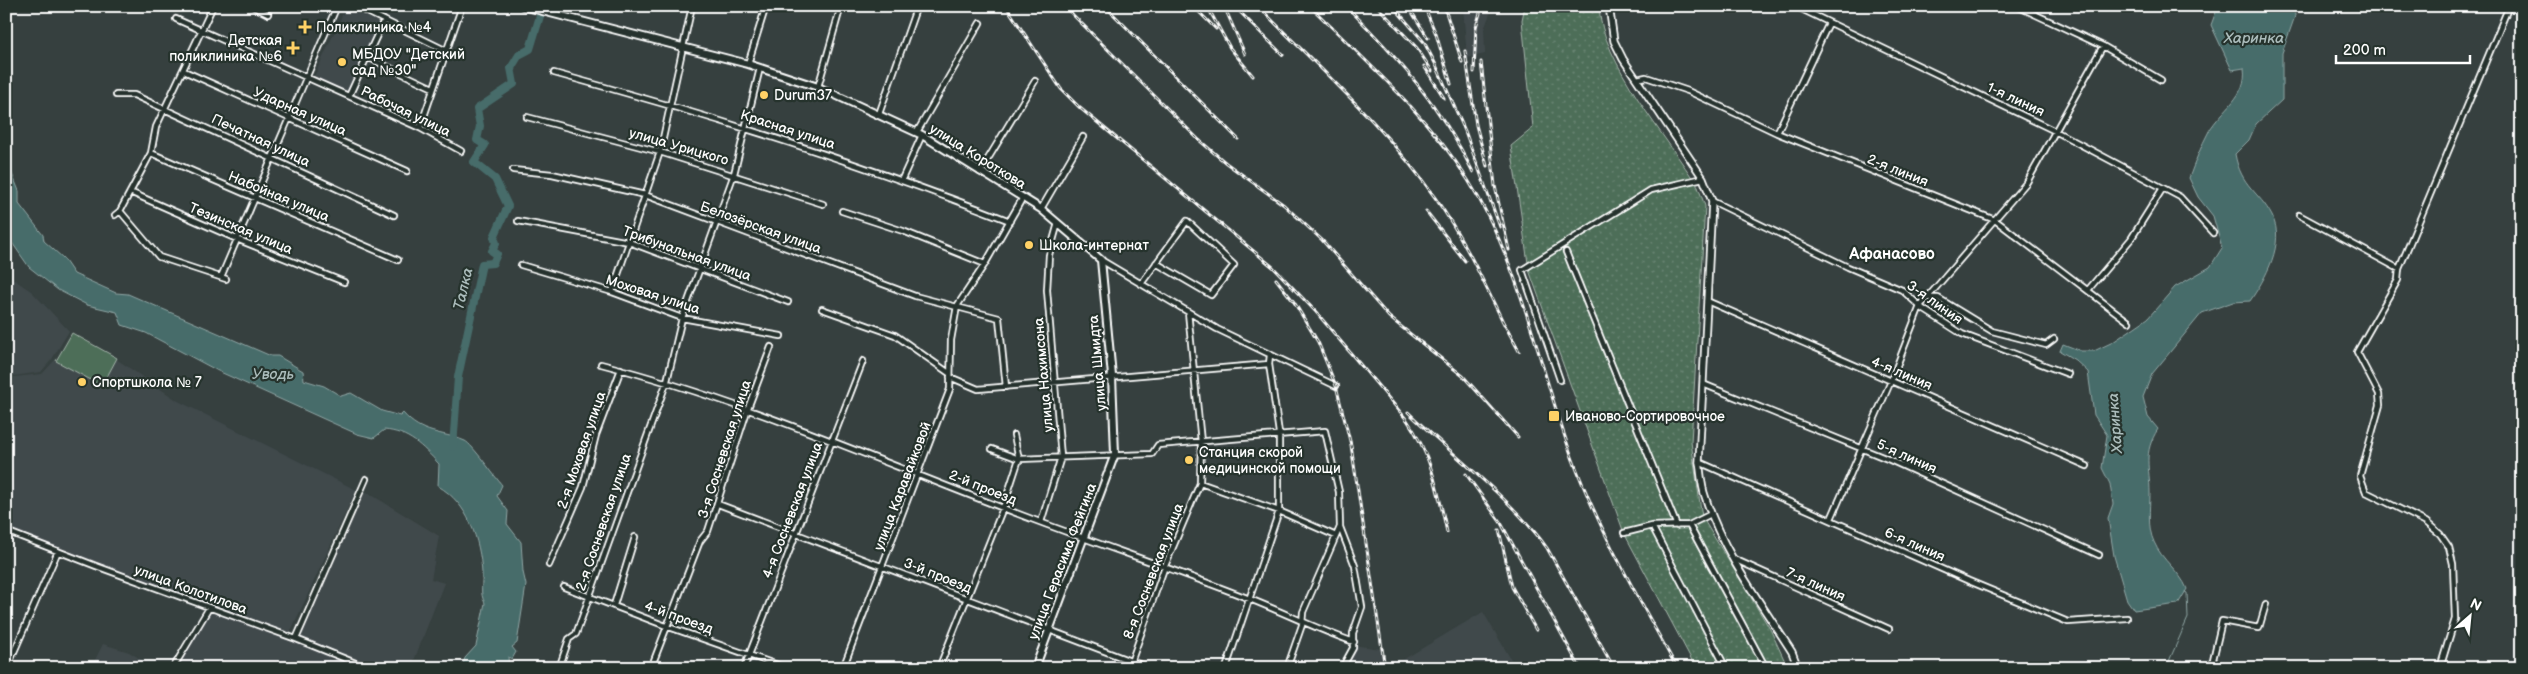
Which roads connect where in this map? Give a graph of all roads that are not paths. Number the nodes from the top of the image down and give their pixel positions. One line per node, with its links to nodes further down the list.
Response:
1 (213, 6): 20 (street)
2 (252, 6): 15 (street)
3 (337, 6): 29 (street)
4 (355, 6): 17 (street)
5 (462, 6): 23 (street)
6 (523, 6): 22 (main road, улица Короткова)
7 (692, 6): 22 (street)
8 (766, 6): 25 (street)
9 (842, 6): 33 (street)
10 (917, 6): 39 (street)
11 (1609, 6): 30 (street)
12 (1795, 6): 19 (street, 1-я линия)
13 (2017, 6): 21 (street)
14 (2509, 6): 85 (street)
15 (268, 14)
16 (176, 19): 20 (street, Рабочая улица)
17 (384, 20): 23 (street); 24 (street)
18 (980, 23): 46 (street)
19 (1829, 23): 44 (street, 1-я линия); 45 (street)
20 (202, 32): 27 (street); 29 (street, Рабочая улица)
21 (2103, 46): 31 (street); 44 (street)
22 (683, 48): 25 (main road, улица Короткова); 37 (street)
23 (445, 50): 34 (street)
24 (367, 56): 34 (street); 36 (street)
25 (748, 64): 26 (main road, улица Короткова)
26 (760, 68): 33 (main road, улица Короткова); 42 (street, 2-я Сосневская улица)
27 (184, 71): 38 (street); 41 (street, Ударная улица)
28 (554, 72): 37 (street, Красная улица)
29 (307, 77): 36 (street, Рабочая улица); 41 (street)
30 (1637, 79): 45 (street, 2-я линия); 56 (street)
31 (2161, 80)
32 (1035, 81): 54 (street)
33 (818, 87): 39 (main road, улица Короткова)
34 (433, 88): 43 (street)
35 (116, 95): 38 (street, Печатная улица)
36 (349, 96): 43 (street, Рабочая улица)
37 (671, 104): 42 (street, Красная улица); 49 (street)
38 (166, 110): 50 (street); 51 (street, Печатная улица)
39 (879, 114): 46 (main road, улица Короткова)
40 (527, 117): 49 (street, улица Урицкого)
41 (289, 119): 51 (street); 53 (street, Ударная улица)
42 (747, 127): 55 (street, 2-я Сосневская улица); 57 (street, Красная улица)
43 (420, 128): 48 (street, Рабочая улица)
44 (2055, 130): 58 (street, 1-я линия); 72 (street)
45 (1777, 133): 72 (street, 2-я линия)
46 (919, 134): 54 (main road, улица Короткова); 57 (street)
47 (1083, 137): 65 (street)
48 (461, 151)
49 (660, 152): 55 (street, улица Урицкого); 60 (street)
50 (151, 153): 59 (street); 61 (street, Набойная улица)
51 (273, 158): 61 (street); 68 (street, Печатная улица)
52 (513, 170): 60 (street, Белозёрская улица)
53 (407, 171)
54 (980, 172): 62 (main road, улица Короткова)
55 (734, 174): 64 (street, улица Урицкого); 74 (street, 2-я Сосневская улица)
56 (1703, 178): 63 (street); 112 (street)
57 (902, 179): 73 (street, Красная улица)
58 (2163, 188): 76 (street, 1-я линия); 89 (street)
59 (130, 192): 66 (street); 77 (street, Тезинская улица)
60 (645, 196): 74 (street, Белозёрская улица); 78 (street)
61 (256, 198): 77 (street); 80 (street, Набойная улица)
62 (1022, 199): 65 (main road, улица Короткова); 73 (street)
63 (1712, 202): 92 (street); 95 (street, 3-я линия)
64 (823, 204)
65 (1041, 209): 75 (main road, улица Короткова)
66 (120, 211): 69 (street); 77 (street)
67 (842, 211): 83 (street)
68 (394, 214)
69 (116, 215)
70 (2299, 215): 85 (street)
71 (518, 220): 78 (street, Трибунальная улица)
72 (1995, 220): 89 (street, 2-я линия); 91 (street)
73 (1010, 221): 83 (street)
74 (718, 223): 86 (street, 2-я Сосневская улица); 94 (street, Белозёрская улица)
75 (1058, 223): 81 (main road, улица Короткова); 115 (street, улица Нахимсона)
76 (2213, 233)
77 (236, 239): 87 (street, Тезинская улица)
78 (629, 242): 86 (street, Трибунальная улица); 90 (street)
79 (1566, 252): 142 (street)
80 (398, 260)
81 (1101, 260): 88 (street, улица Короткова); 111 (main road, улица Шмидта)
82 (1156, 263): 82 (street); 88 (street)
83 (985, 264): 94 (street)
84 (521, 265): 90 (street, Моховая улица)
85 (2400, 268): 192 (street)
86 (701, 269): 93 (street, Трибунальная улица); 98 (street, 2-я Сосневская улица)
87 (344, 282)
88 (1141, 284): 97 (street, улица Короткова)
89 (2088, 290): 99 (street, 2-я линия)
90 (612, 292): 98 (street, Моховая улица)
91 (1927, 298): 95 (street); 101 (street)
92 (1707, 301): 114 (street, 4-я линия); 116 (street)
93 (788, 302)
94 (957, 306): 110 (street, улица Каравайковой); 118 (street, Белозёрская улица)
95 (1920, 306): 109 (street, 3-я линия); 114 (street)
96 (822, 309): 110 (street)
97 (1188, 312): 103 (street, улица Короткова); 108 (street)
98 (682, 318): 100 (street, Моховая улица); 113 (street, 2-я Сосневская улица)
99 (2129, 322)
100 (781, 336)
101 (2054, 338)
102 (771, 347): 119 (street, 3-я Сосневская улица)
103 (1270, 355): 106 (street); 117 (street, улица Короткова)
104 (863, 361): 122 (street, 4-я Сосневская улица)
105 (601, 364): 107 (street, 2-й проезд)
106 (1269, 364): 108 (street); 120 (street)
107 (621, 369): 113 (street, 2-й проезд); 154 (street, 2-я Моховая улица)
108 (1194, 370): 111 (street); 123 (street)
109 (2068, 374)
110 (950, 375): 118 (street); 132 (street, улица Каравайковой)
111 (1112, 376): 115 (street); 126 (main road, улица Шмидта)
112 (1560, 380)
113 (667, 381): 119 (street, 2-й проезд); 158 (street, 2-я Сосневская улица)
114 (1892, 381): 124 (street); 131 (street, 4-я линия)
115 (1055, 382): 118 (street); 127 (street, улица Нахимсона)
116 (1703, 384): 124 (street, 5-я линия); 129 (street)
117 (1336, 386)
118 (1006, 387)
119 (748, 408): 122 (street, 2-й проезд); 135 (street, 3-я Сосневская улица)
120 (1279, 433): 123 (street); 137 (street); 144 (street)
121 (1014, 435): 128 (street)
122 (831, 439): 132 (street, 2-й проезд); 147 (street, 4-я Сосневская улица)
123 (1200, 442): 126 (street); 134 (street)
124 (1860, 448): 139 (street); 152 (street, 5-я линия)
125 (992, 449): 128 (street)
126 (1115, 454): 127 (street); 130 (main road, улица Шмидта)
127 (1061, 457): 128 (street); 140 (street, улица Нахимсона)
128 (1019, 459): 136 (street)
129 (1699, 462): 138 (street); 139 (street, 6-я линия)
130 (1113, 464): 150 (main road, улица Герасима Фейгина)
131 (2088, 466)
132 (917, 472): 136 (street, 2-й проезд); 155 (street, улица Каравайковой)
133 (366, 479): 169 (street)
134 (1200, 483): 137 (street); 156 (street, 8-я Сосневская улица)
135 (718, 504): 147 (street, 3-й проезд); 166 (street, 3-я Сосневская улица)
136 (1003, 508): 140 (street, 2-й проезд); 160 (street)
137 (1279, 511): 148 (street); 159 (street)
138 (1710, 514): 143 (street); 153 (street)
139 (1831, 519): 164 (street, 6-я линия)
140 (1041, 522): 150 (street, 2-й проезд)
141 (1652, 526): 142 (street); 146 (street); 188 (street)
142 (1677, 526): 143 (street)
143 (1689, 526): 189 (street)
144 (1340, 527): 148 (street); 170 (street)
145 (6, 531): 151 (street, улица Колотилова)
146 (1624, 533)
147 (796, 535): 155 (street, 3-й проезд); 171 (street, 4-я Сосневская улица)
148 (1336, 536): 165 (street)
149 (635, 537): 162 (street)
150 (1084, 538): 156 (street, 2-й проезд); 168 (main road, улица Герасима Фейгина)
151 (58, 551): 163 (street, улица Колотилова); 173 (street)
152 (2099, 555)
153 (1734, 558): 167 (street, 7-я линия); 190 (street)
154 (549, 565)
155 (883, 565): 160 (street, 3-й проезд); 180 (street, улица Каравайковой)
156 (1165, 566): 159 (street, 2-й проезд); 172 (street, 8-я Сосневская улица)
157 (564, 587): 158 (street, 4-й проезд)
158 (590, 596): 162 (street, 4-й проезд); 176 (street, 2-я Сосневская улица)
159 (1248, 598): 165 (street, 2-й проезд); 185 (street)
160 (966, 599): 168 (street, 3-й проезд); 181 (street)
161 (2266, 604): 191 (street)
162 (614, 605): 166 (street, 4-й проезд)
163 (209, 608): 169 (street, улица Колотилова); 174 (street)
164 (2128, 618)
165 (1302, 621): 170 (street, 2-й проезд); 186 (street)
166 (666, 626): 171 (street, 4-й проезд); 177 (street, 3-я Сосневская улица)
167 (1889, 629)
168 (1049, 631): 172 (street, 3-й проезд); 182 (main road, улица Герасима Фейгина)
169 (296, 638): 175 (street, улица Колотилова)
170 (1353, 642): 187 (street)
171 (749, 653): 178 (street, 4-я Сосневская улица); 179 (street, 4-й проезд)
172 (1131, 661): 183 (street, 8-я Сосневская улица); 184 (street, 3-й проезд)
173 (7, 668)
174 (173, 668)
175 (368, 668)
176 (559, 668)
177 (651, 668)
178 (744, 668)
179 (786, 668)
180 (843, 668)
181 (939, 668)
182 (1035, 668)
183 (1129, 668)
184 (1149, 668)
185 (1226, 668)
186 (1287, 668)
187 (1342, 668)
188 (1726, 668)
189 (1766, 668)
190 (1798, 668)
191 (2211, 668)
192 (2440, 668)

